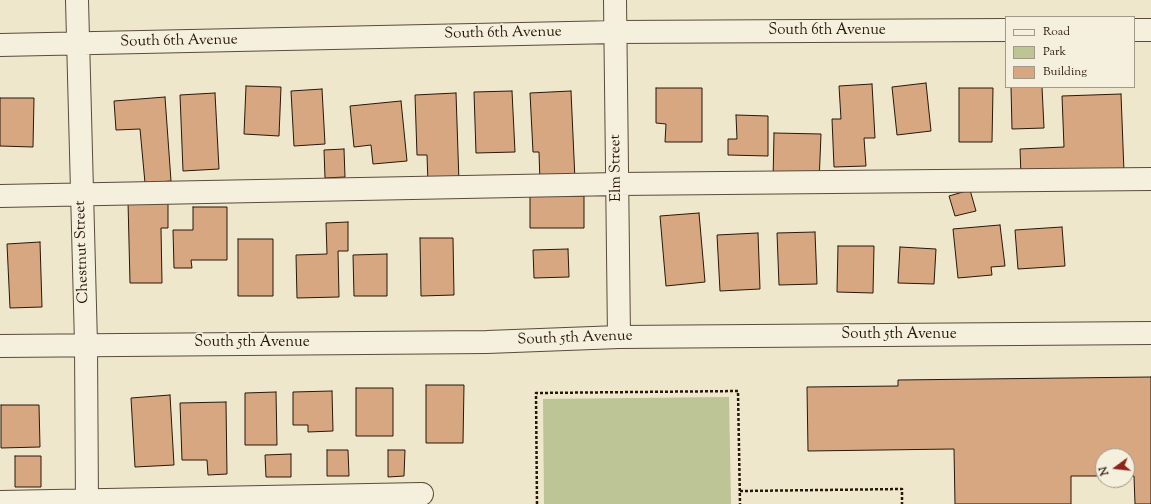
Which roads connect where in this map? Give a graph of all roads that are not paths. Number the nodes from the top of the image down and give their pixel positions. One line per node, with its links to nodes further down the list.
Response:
1 (77, 0): 7 (street, Chestnut Street)
2 (615, 0): 6 (street, Elm Street)
3 (1005, 30): 6 (street, South 6th Avenue)
4 (1135, 30): 5 (street)
5 (1151, 30)
6 (616, 32): 7 (street, South 6th Avenue); 10 (street, Elm Street)
7 (77, 44): 8 (street, South 6th Avenue); 11 (street, Chestnut Street)
8 (0, 45)
9 (1151, 179): 10 (street)
10 (618, 184): 11 (street); 14 (street, Elm Street)
11 (81, 195): 12 (street); 15 (street, Chestnut Street)
12 (0, 196)
13 (1151, 333): 14 (street, South 5th Avenue)
14 (619, 337): 15 (street, South 5th Avenue)
15 (86, 344): 16 (street, South 5th Avenue); 19 (street, Chestnut Street)
16 (0, 346)
17 (422, 494): 19 (street)
18 (0, 502): 19 (street)
19 (87, 502)

